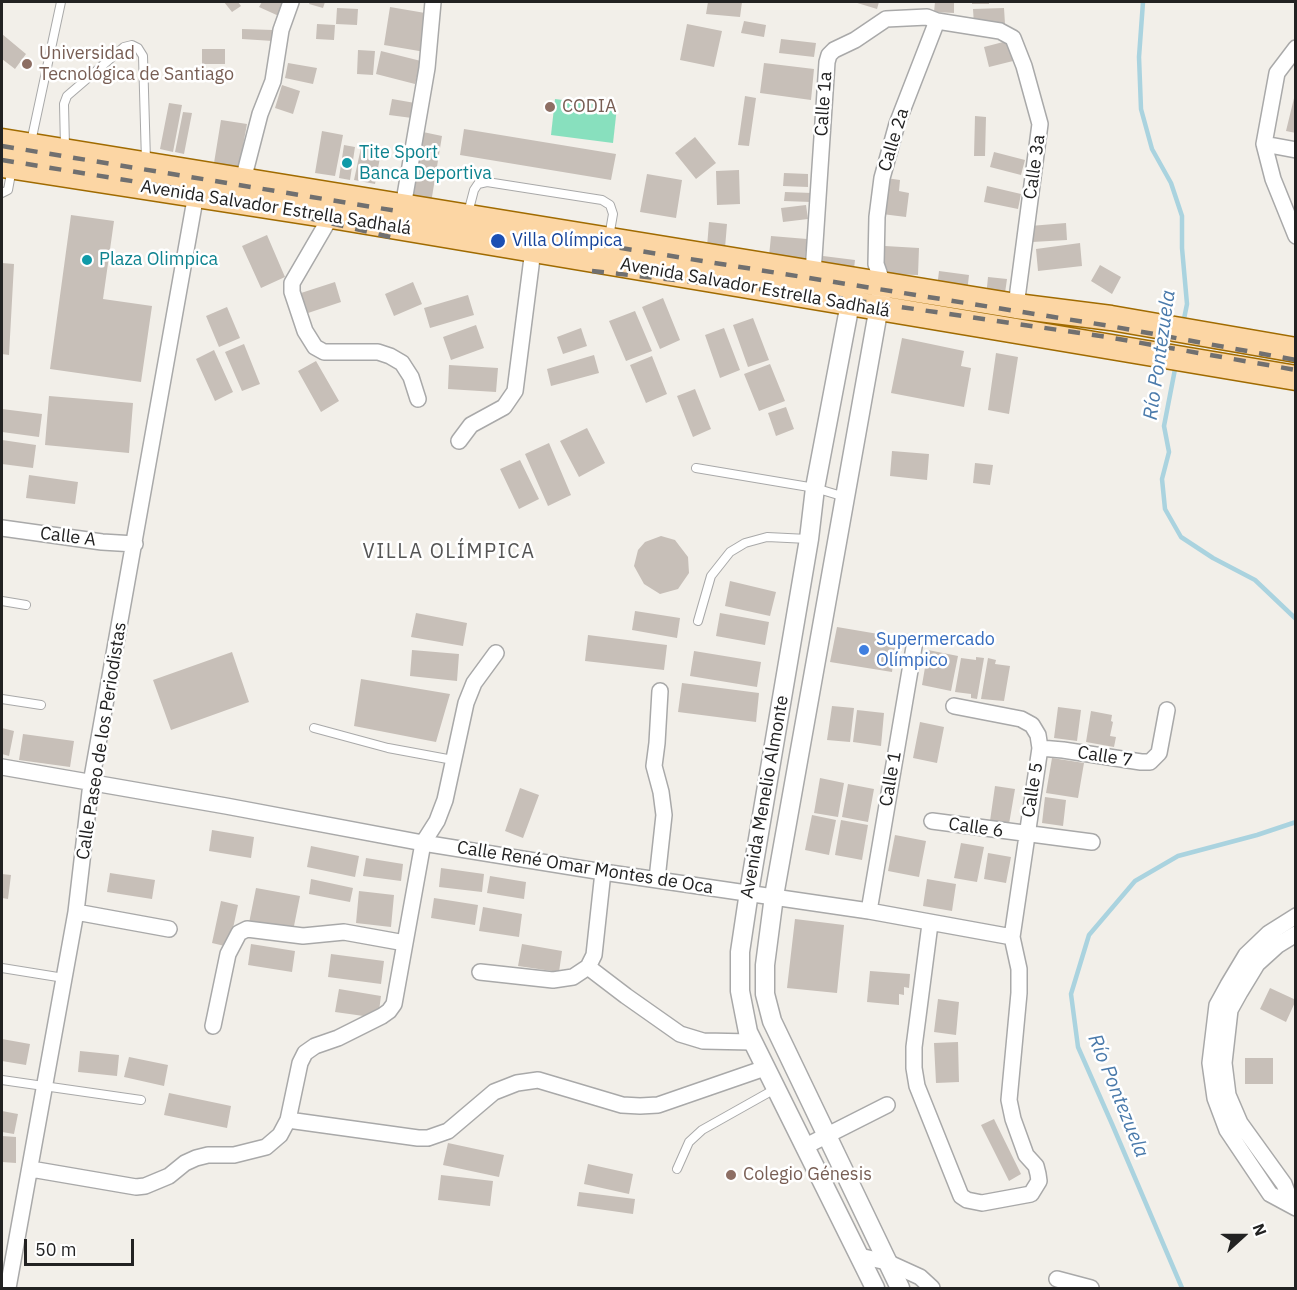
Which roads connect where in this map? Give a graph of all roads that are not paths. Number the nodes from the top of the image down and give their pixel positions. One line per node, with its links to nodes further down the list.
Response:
1 (61, 2): 8 (lane)
2 (291, 2): 13 (street)
3 (433, 2): 16 (street)
4 (937, 21): 22 (street, Calle 1a); 23 (street, Calle 2a); 26 (street, Calle 3a)
5 (1296, 48): 7 (street)
6 (2, 141): 8 (main road, Avenida Salvador Estrella Sadhalá)
7 (1264, 144): 9 (street); 19 (street)
8 (30, 146): 10 (main road, Avenida Salvador Estrella Sadhalá)
9 (1296, 150)
10 (65, 151): 11 (main road, Avenida Salvador Estrella Sadhalá); 11 (lane)
11 (146, 165): 13 (main road, Avenida Salvador Estrella Sadhalá)
12 (7, 166): 14 (lane); 15 (main road, Avenida Salvador Estrella Sadhalá)
13 (243, 180): 16 (main road, Avenida Salvador Estrella Sadhalá)
14 (2, 193)
15 (196, 194): 17 (main road, Avenida Salvador Estrella Sadhalá); 37 (street, Calle Paseo de los Periodistas)
16 (403, 207): 18 (main road, Avenida Salvador Estrella Sadhalá)
17 (331, 216): 21 (main road, Avenida Salvador Estrella Sadhalá); 30 (street)
18 (467, 217): 20 (main road, Avenida Salvador Estrella Sadhalá); 20 (lane)
19 (1296, 236)
20 (609, 240): 22 (main road, Avenida Salvador Estrella Sadhalá)
21 (533, 250): 25 (main road, Avenida Salvador Estrella Sadhalá); 31 (street)
22 (813, 273): 24 (main road, Avenida Salvador Estrella Sadhalá)
23 (879, 274): 24 (main road, Avenida Salvador Estrella Sadhalá); 26 (main road, Avenida Salvador Estrella Sadhalá); 27 (street, Avenida Menelio Almonte)
24 (854, 279): 25 (street, Avenida Menelio Almonte)
25 (849, 304): 27 (main road, Avenida Salvador Estrella Sadhalá); 33 (street, Avenida Menelio Almonte)
26 (1016, 306): 28 (main road, Avenida Salvador Estrella Sadhalá)
27 (878, 309): 29 (main road, Avenida Salvador Estrella Sadhalá); 34 (street, Avenida Menelio Almonte)
28 (1296, 350)
29 (1296, 378)
30 (418, 399)
31 (459, 441)
32 (696, 468): 33 (lane)
33 (815, 488): 34 (lane); 36 (street, Avenida Menelio Almonte)
34 (845, 497): 60 (street, Avenida Menelio Almonte)
35 (2, 528): 37 (street, Calle A)
36 (809, 539): 40 (lane); 59 (street, Avenida Menelio Almonte)
37 (135, 544): 52 (street, Calle Paseo de los Periodistas)
38 (2, 601): 39 (lane)
39 (26, 605)
40 (698, 621)
41 (914, 647): 61 (street, Calle 1)
42 (496, 653): 50 (street)
43 (660, 691): 58 (street)
44 (2, 699): 45 (lane)
45 (41, 705)
46 (954, 706): 49 (street, Calle 5)
47 (1167, 710): 49 (street, Calle 7)
48 (314, 728): 50 (lane)
49 (1040, 748): 54 (street, Calle 5)
50 (453, 760): 56 (street)
51 (2, 767): 52 (street, Calle René Omar Montes de Oca)
52 (91, 783): 56 (street, Calle René Omar Montes de Oca); 62 (street, Calle Paseo de los Periodistas)
53 (932, 821): 54 (street, Calle 6)
54 (1027, 835): 55 (street, Calle 6); 67 (street, Calle 5)
55 (1092, 842)
56 (423, 843): 57 (street, Calle René Omar Montes de Oca); 68 (street)
57 (603, 872): 58 (street, Calle René Omar Montes de Oca); 69 (street)
58 (657, 879): 59 (street, Calle René Omar Montes de Oca)
59 (748, 892): 60 (street, Calle René Omar Montes de Oca); 74 (street, Avenida Menelio Almonte)
60 (774, 896): 61 (street, Calle René Omar Montes de Oca); 82 (street, Avenida Menelio Almonte)
61 (869, 911): 64 (street, Calle René Omar Montes de Oca)
62 (76, 912): 65 (street); 72 (street, Calle Paseo de los Periodistas)
63 (1294, 921): 87 (street)
64 (930, 924): 67 (street, Calle René Omar Montes de Oca); 67 (street)
65 (169, 929)
66 (1296, 934): 86 (street)
67 (1012, 937)
68 (405, 943): 73 (street); 81 (street)
69 (588, 967): 71 (street); 74 (street)
70 (2, 968): 72 (lane)
71 (480, 972)
72 (64, 978): 77 (street, Calle Paseo de los Periodistas)
73 (213, 1026)
74 (752, 1042): 75 (street, Avenida Menelio Almonte)
75 (765, 1068): 78 (street, Avenida Menelio Almonte); 81 (street)
76 (2, 1080): 77 (lane)
77 (46, 1086): 79 (lane); 84 (street, Calle Paseo de los Periodistas)
78 (775, 1089): 83 (street, Avenida Menelio Almonte); 85 (lane)
79 (141, 1100)
80 (886, 1105): 82 (street)
81 (288, 1120): 84 (street)
82 (827, 1135): 83 (street); 90 (street, Avenida Menelio Almonte)
83 (804, 1147): 89 (street, Avenida Menelio Almonte)
84 (31, 1169): 92 (street, Calle Paseo de los Periodistas)
85 (677, 1169)
86 (1290, 1181): 87 (street); 88 (street)
87 (1270, 1194): 88 (street)
88 (1294, 1207)
89 (859, 1256): 90 (street); 93 (street, Avenida Menelio Almonte)
90 (886, 1262): 94 (street, Avenida Menelio Almonte); 95 (street)
91 (1056, 1279): 96 (street)
92 (8, 1288)
93 (875, 1288)
94 (900, 1288)
95 (932, 1288)
96 (1091, 1288)

